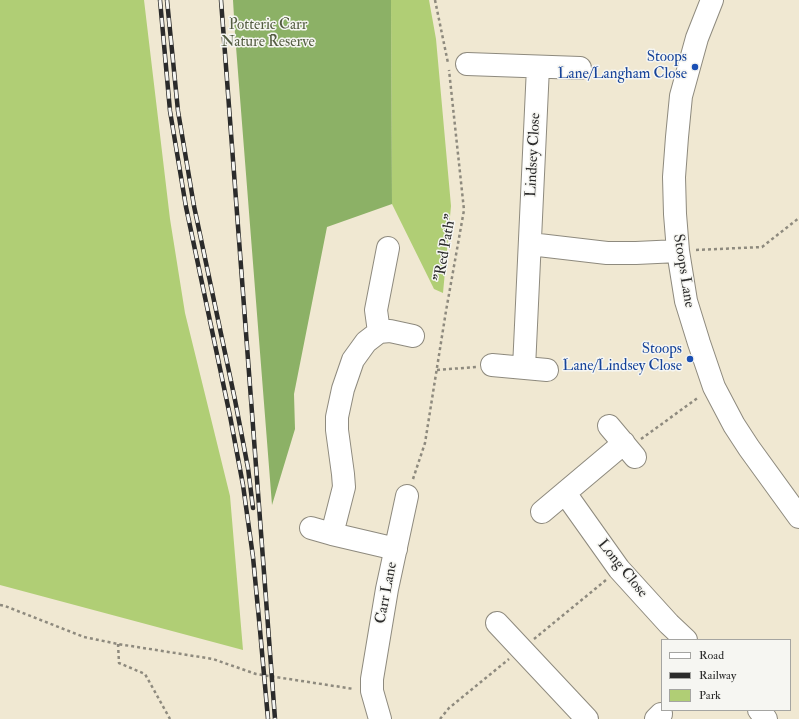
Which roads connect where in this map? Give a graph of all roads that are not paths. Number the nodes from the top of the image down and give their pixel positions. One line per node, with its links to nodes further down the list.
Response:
1 (712, 0): 7 (street, Stoops Lane)
2 (467, 64): 3 (street)
3 (538, 67): 4 (street); 5 (street, Lindsey Close)
4 (580, 68)
5 (530, 244): 7 (street); 11 (street, Lindsey Close)
6 (388, 248): 8 (street)
7 (678, 251): 17 (street, Stoops Lane)
8 (379, 332): 9 (street); 19 (street)
9 (413, 336)
10 (492, 366): 11 (street)
11 (524, 368): 12 (street)
12 (547, 370)
13 (609, 426): 14 (street)
14 (565, 493): 16 (street); 22 (street, Long Close)
15 (407, 496): 20 (street, Carr Lane)
16 (542, 512)
17 (799, 517)
18 (311, 528): 19 (street)
19 (332, 534): 20 (street)
20 (396, 549): 24 (street, Carr Lane)
21 (496, 623): 25 (street)
22 (685, 639)
23 (760, 711): 26 (street)
24 (380, 719)
25 (587, 719)
26 (766, 719)

